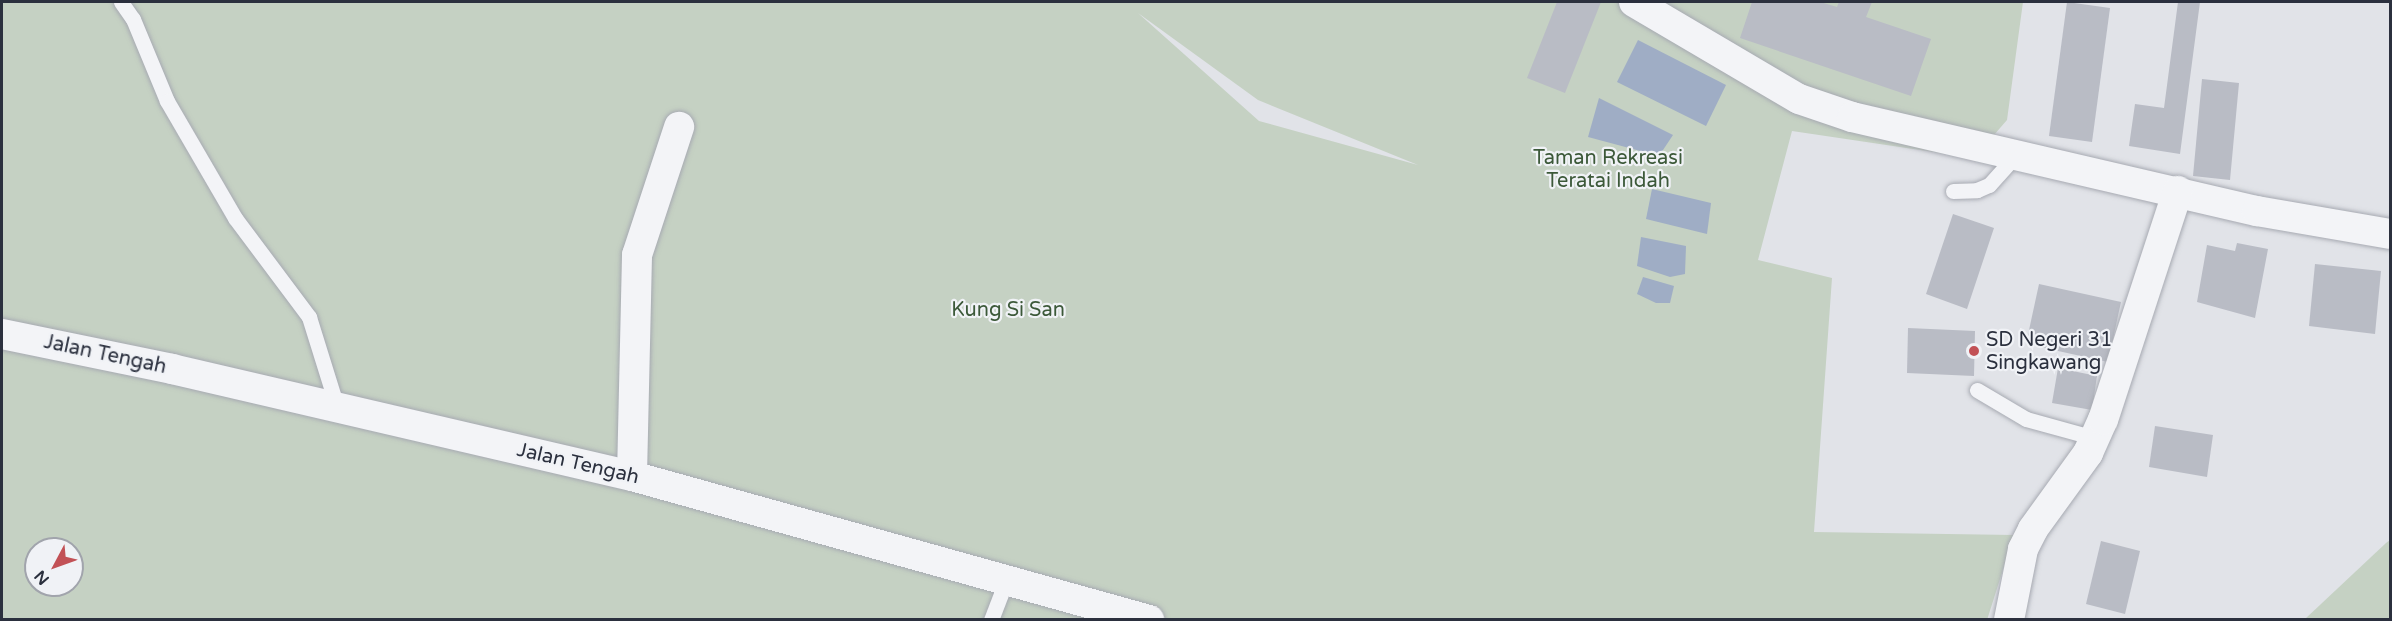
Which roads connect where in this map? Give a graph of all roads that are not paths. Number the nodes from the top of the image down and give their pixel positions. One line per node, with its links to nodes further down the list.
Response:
1 (121, 2): 10 (lane)
2 (1634, 2): 4 (street)
3 (679, 127): 12 (street)
4 (2016, 155): 5 (lane); 6 (street)
5 (1953, 191)
6 (2178, 191): 7 (street); 11 (street)
7 (2391, 234)
8 (2, 334): 10 (street, Jalan Tengah)
9 (1977, 390): 11 (lane)
10 (338, 410): 12 (street, Jalan Tengah)
11 (2095, 438): 16 (street)
12 (632, 476): 13 (street, Jalan Tengah)
13 (1006, 581): 14 (lane); 15 (street, Jalan Tengah)
14 (991, 620)
15 (1149, 620)
16 (2008, 620)

